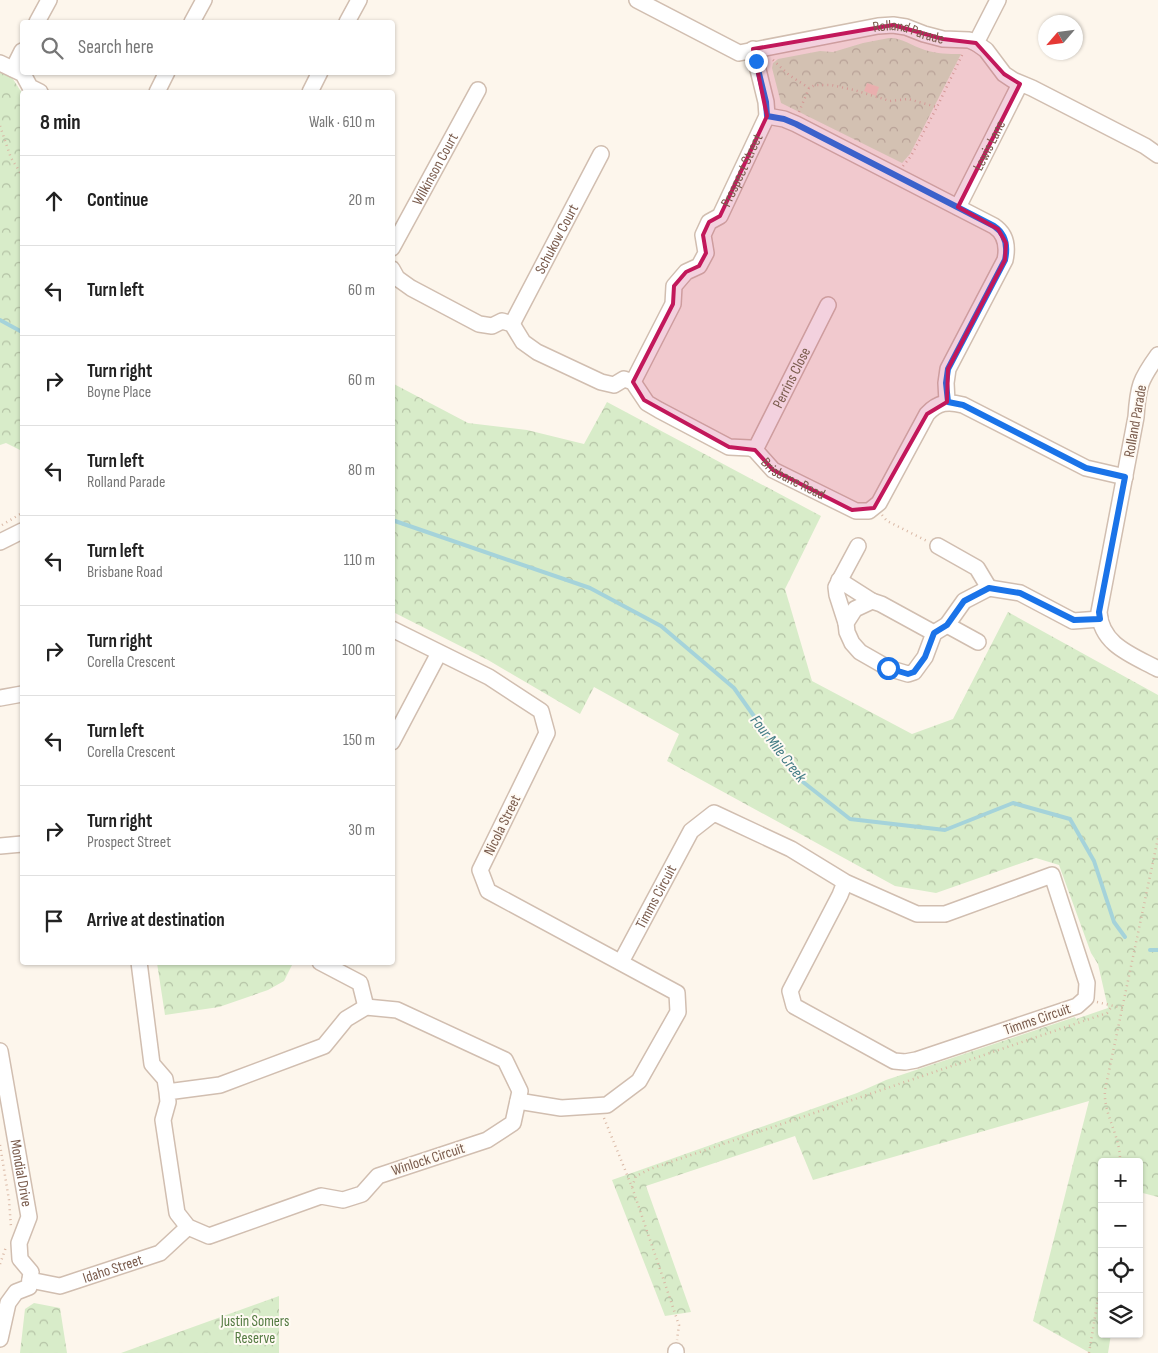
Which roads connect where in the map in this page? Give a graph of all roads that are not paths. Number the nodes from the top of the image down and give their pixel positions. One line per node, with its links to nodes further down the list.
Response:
1 (49, 0): 6 (street)
2 (204, 0): 7 (street)
3 (359, 0): 8 (street)
4 (637, 0): 10 (street, Rolland Parade)
5 (998, 0): 9 (street)
6 (38, 20)
7 (193, 20)
8 (348, 20)
9 (976, 43): 10 (street, Rolland Parade); 17 (street)
10 (753, 49): 22 (street, Prospect Street)
11 (20, 53): 12 (street)
12 (7, 66): 13 (street)
13 (20, 72)
14 (24, 75): 18 (street)
15 (166, 75): 19 (street)
16 (318, 75): 20 (street)
17 (1020, 84): 24 (street); 25 (street, Lewis Lane)
18 (36, 90)
19 (158, 90)
20 (311, 90)
21 (478, 90): 26 (street, Wilkinson Court)
22 (767, 116): 25 (street); 31 (street, Prospect Street)
23 (601, 154): 29 (street, Schukow Court)
24 (1158, 155)
25 (958, 207): 32 (street)
26 (395, 242)
27 (395, 274): 29 (street)
28 (828, 305): 33 (street, Perrins Close)
29 (512, 324): 31 (street)
30 (1158, 355): 34 (street, Rolland Parade)
31 (634, 382): 33 (street, Brisbane Road)
32 (948, 402): 33 (street, Brisbane Road); 34 (street)
33 (755, 450)
34 (1125, 477): 42 (street, Rolland Parade)
35 (20, 532): 36 (street)
36 (0, 542)
37 (858, 546): 39 (street)
38 (938, 546): 40 (street)
39 (839, 580): 41 (street); 43 (street)
40 (989, 588): 42 (street); 44 (street)
41 (872, 601): 43 (street); 44 (street)
42 (1100, 619): 48 (street)
43 (846, 623): 44 (street)
44 (941, 629): 46 (street)
45 (395, 631): 47 (street, Nicola Street)
46 (978, 642)
47 (438, 653): 51 (street); 55 (street, Nicola Street)
48 (1158, 669)
49 (20, 694): 50 (street)
50 (0, 698)
51 (395, 736)
52 (20, 844): 53 (street)
53 (0, 846)
54 (845, 882): 54 (street, Timms Circuit); 55 (street, Timms Circuit)
55 (621, 962): 61 (street, Nicola Street)
56 (139, 965): 60 (street)
57 (326, 965): 58 (street)
58 (366, 1007): 60 (street); 61 (street, Winlock Circuit)
59 (0, 1051): 63 (street, Mondial Drive)
60 (167, 1092): 62 (street)
61 (518, 1101): 62 (street, Winlock Circuit)
62 (188, 1227): 63 (street, Idaho Street)
63 (30, 1280): 64 (street)
64 (0, 1340)

